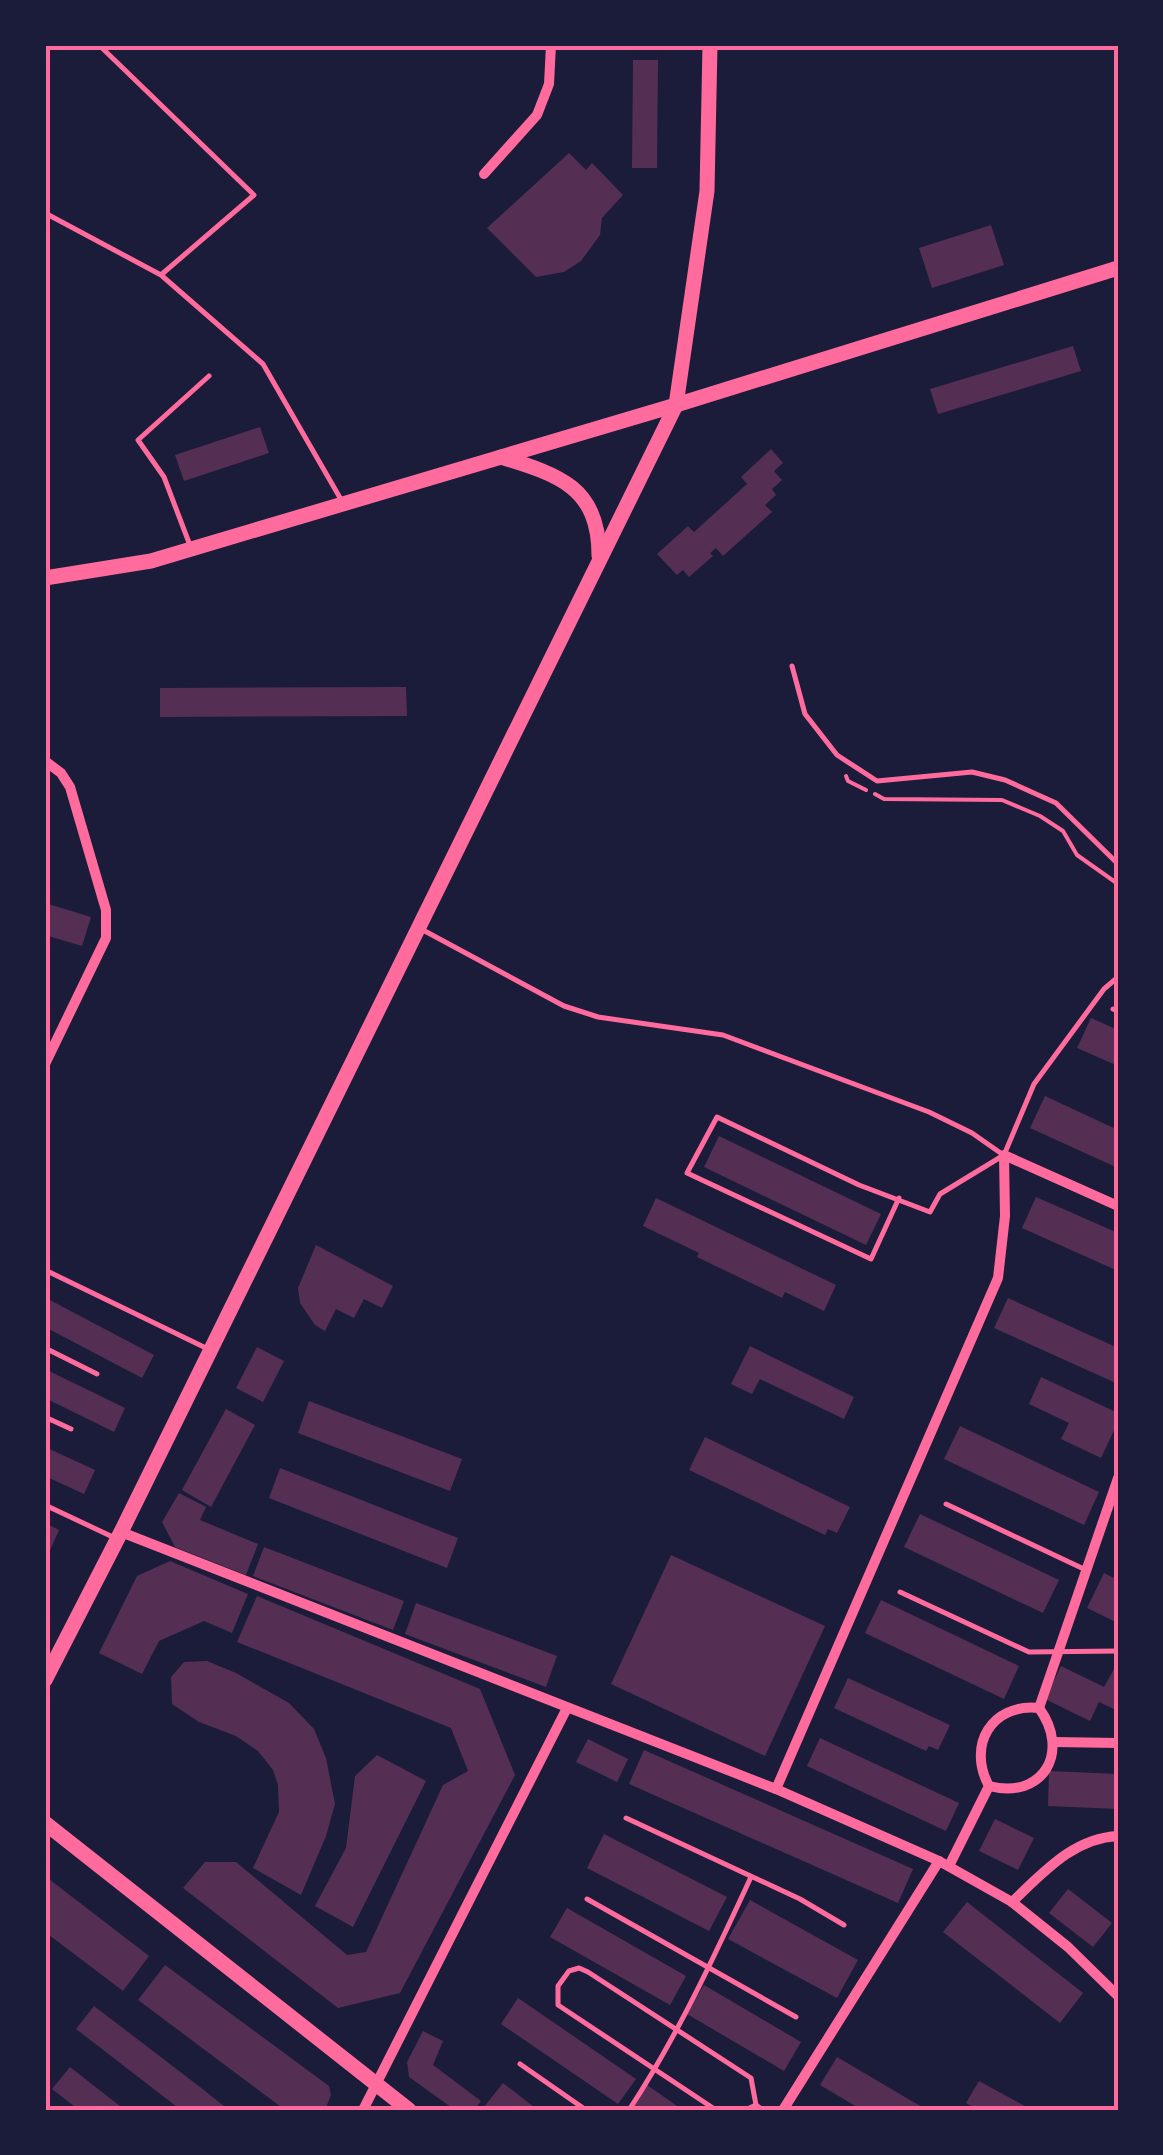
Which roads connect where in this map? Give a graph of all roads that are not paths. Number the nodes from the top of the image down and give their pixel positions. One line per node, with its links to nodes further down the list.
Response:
1 (99, 45): 7 (lane)
2 (551, 45): 4 (street)
3 (710, 45): 9 (main road)
4 (484, 174)
5 (45, 213): 7 (lane)
6 (1118, 268): 9 (main road)
7 (161, 275): 11 (lane)
8 (209, 376): 12 (lane)
9 (676, 405): 10 (main road); 13 (main road)
10 (501, 457): 11 (main road); 13 (main road)
11 (343, 504): 12 (main road)
12 (192, 549): 14 (main road)
13 (599, 560): 18 (main road)
14 (45, 578)
15 (792, 666): 17 (lane)
16 (45, 761): 20 (street)
17 (1118, 864)
18 (418, 928): 21 (lane); 26 (main road)
19 (1118, 978): 21 (lane)
20 (45, 1064)
21 (1004, 1155): 22 (lane); 23 (street); 44 (street)
22 (899, 1198): 22 (lane)
23 (1118, 1206)
24 (45, 1270): 26 (lane)
25 (45, 1348): 27 (lane)
26 (210, 1351): 33 (main road)
27 (97, 1374)
28 (45, 1417): 29 (lane)
29 (70, 1430)
30 (1118, 1478): 34 (street)
31 (946, 1504): 34 (lane)
32 (45, 1505): 33 (lane)
33 (120, 1536): 38 (main road); 39 (street)
34 (1086, 1570): 36 (street)
35 (900, 1592): 36 (lane)
36 (1058, 1650): 37 (lane); 40 (street)
37 (1118, 1651)
38 (45, 1680)
39 (567, 1708): 44 (street); 59 (street)
40 (1038, 1708): 41 (street); 43 (street)
41 (1054, 1742): 42 (street); 43 (street)
42 (1118, 1743)
43 (989, 1786): 48 (street)
44 (776, 1789): 48 (street)
45 (626, 1818): 49 (lane)
46 (45, 1823): 59 (main road)
47 (1118, 1836): 51 (street)
48 (944, 1863): 51 (street); 68 (street)
49 (750, 1877): 52 (lane); 53 (lane)
50 (587, 1899): 53 (lane)
51 (1012, 1902): 54 (street)
52 (844, 1924)
53 (710, 1968): 55 (lane); 56 (lane)
54 (1118, 1996)
55 (796, 2016)
56 (677, 2029): 58 (lane); 58 (lane); 60 (lane)
57 (520, 2064): 63 (lane)
58 (654, 2071): 64 (lane); 65 (lane)
59 (375, 2084): 61 (street); 62 (main road)
60 (756, 2105): 66 (lane); 67 (lane)
61 (363, 2110)
62 (409, 2110)
63 (586, 2110)
64 (628, 2110)
65 (716, 2110)
66 (745, 2110)
67 (764, 2110)
68 (784, 2110)

